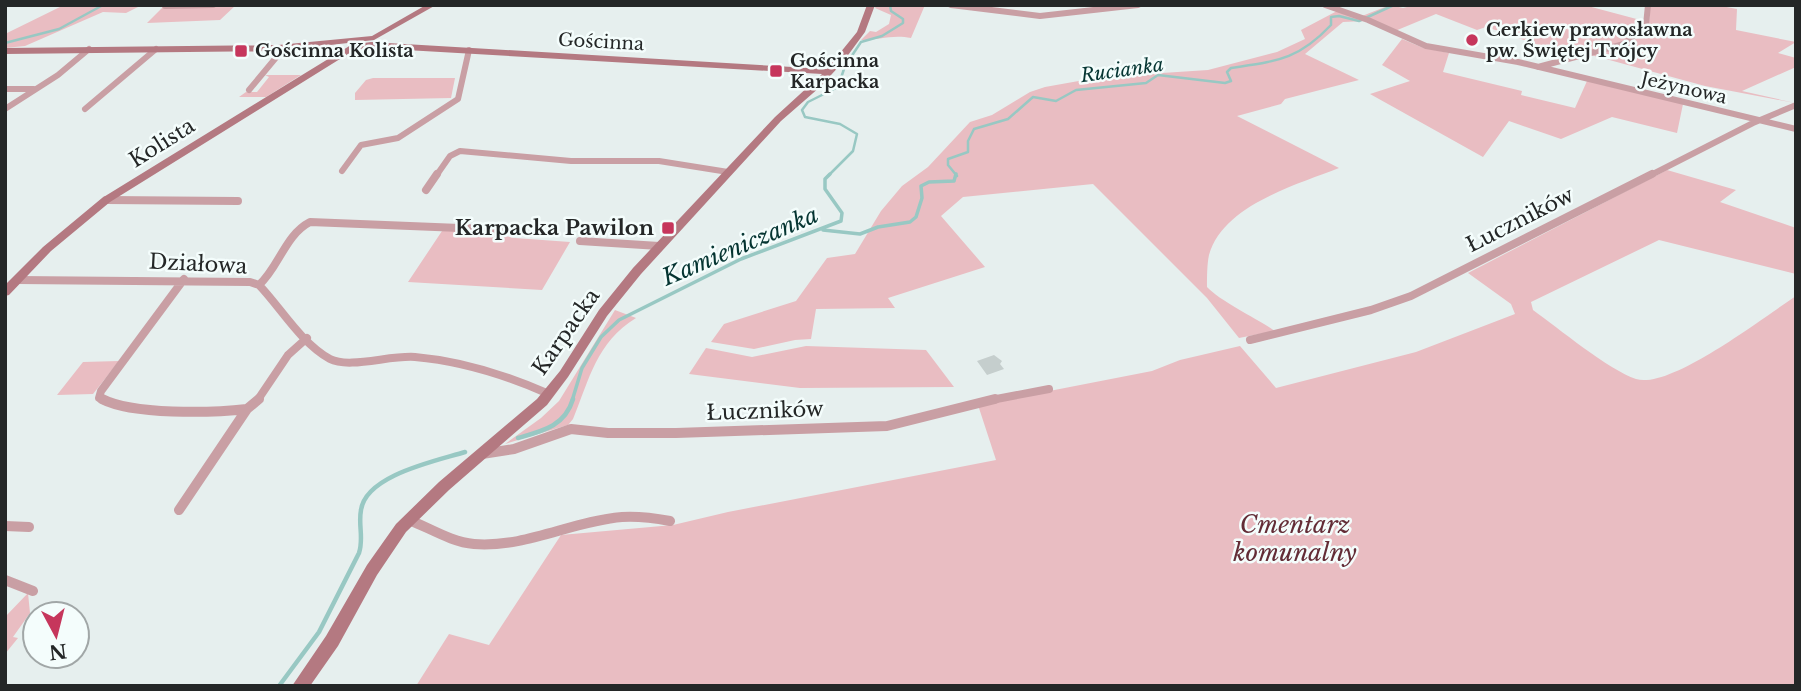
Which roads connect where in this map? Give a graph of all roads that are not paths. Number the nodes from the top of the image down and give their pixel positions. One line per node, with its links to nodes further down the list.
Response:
1 (213, 5): 9 (street)
2 (432, 5): 13 (street)
3 (871, 5): 21 (street, Karpacka)
4 (951, 5): 11 (street)
5 (1075, 5): 12 (street)
6 (1138, 5): 12 (street)
7 (1325, 5): 10 (street, Jeżynowa)
8 (1648, 5): 20 (street)
9 (165, 6)
10 (1336, 7): 20 (street, Jeżynowa)
11 (998, 8): 12 (street)
12 (1075, 14)
13 (372, 41): 14 (street); 18 (street, Gościnna)
14 (353, 44): 15 (street); 33 (street, Kolista)
15 (284, 48): 17 (street); 24 (street)
16 (89, 49): 17 (street); 19 (street); 23 (street)
17 (156, 50): 27 (street)
18 (469, 50): 21 (street, Gościnna); 30 (street)
19 (5, 51)
20 (1538, 67): 28 (street, Jeżynowa)
21 (829, 72): 31 (street, Karpacka)
22 (5, 89): 23 (street)
23 (36, 89): 26 (street)
24 (249, 90)
25 (1796, 105): 28 (street, Łuczników)
26 (5, 109)
27 (85, 109)
28 (1762, 120): 29 (street, Jeżynowa); 43 (street, Łuczników)
29 (1796, 129)
30 (342, 171)
31 (728, 172): 32 (street); 37 (street, Karpacka)
32 (426, 190)
33 (106, 200): 34 (street); 39 (street, Kolista)
34 (238, 201)
35 (511, 230): 40 (street)
36 (580, 241): 37 (street)
37 (659, 246): 45 (street, Karpacka)
38 (184, 279): 39 (street, Działowa); 40 (street, Działowa); 46 (street)
39 (12, 282): 41 (street, Kolista)
40 (259, 285): 42 (street, Działowa)
41 (5, 292)
42 (307, 338): 45 (street, Działowa); 46 (street)
43 (1250, 340)
44 (1049, 389): 47 (street, Łuczników)
45 (549, 394): 47 (street, Karpacka)
46 (247, 409): 48 (street)
47 (482, 454): 49 (street, Karpacka)
48 (179, 510)
49 (409, 520): 50 (street); 55 (street, Karpacka)
50 (670, 521)
51 (5, 526): 52 (street)
52 (29, 527)
53 (5, 580): 54 (street)
54 (33, 591)
55 (300, 686)

